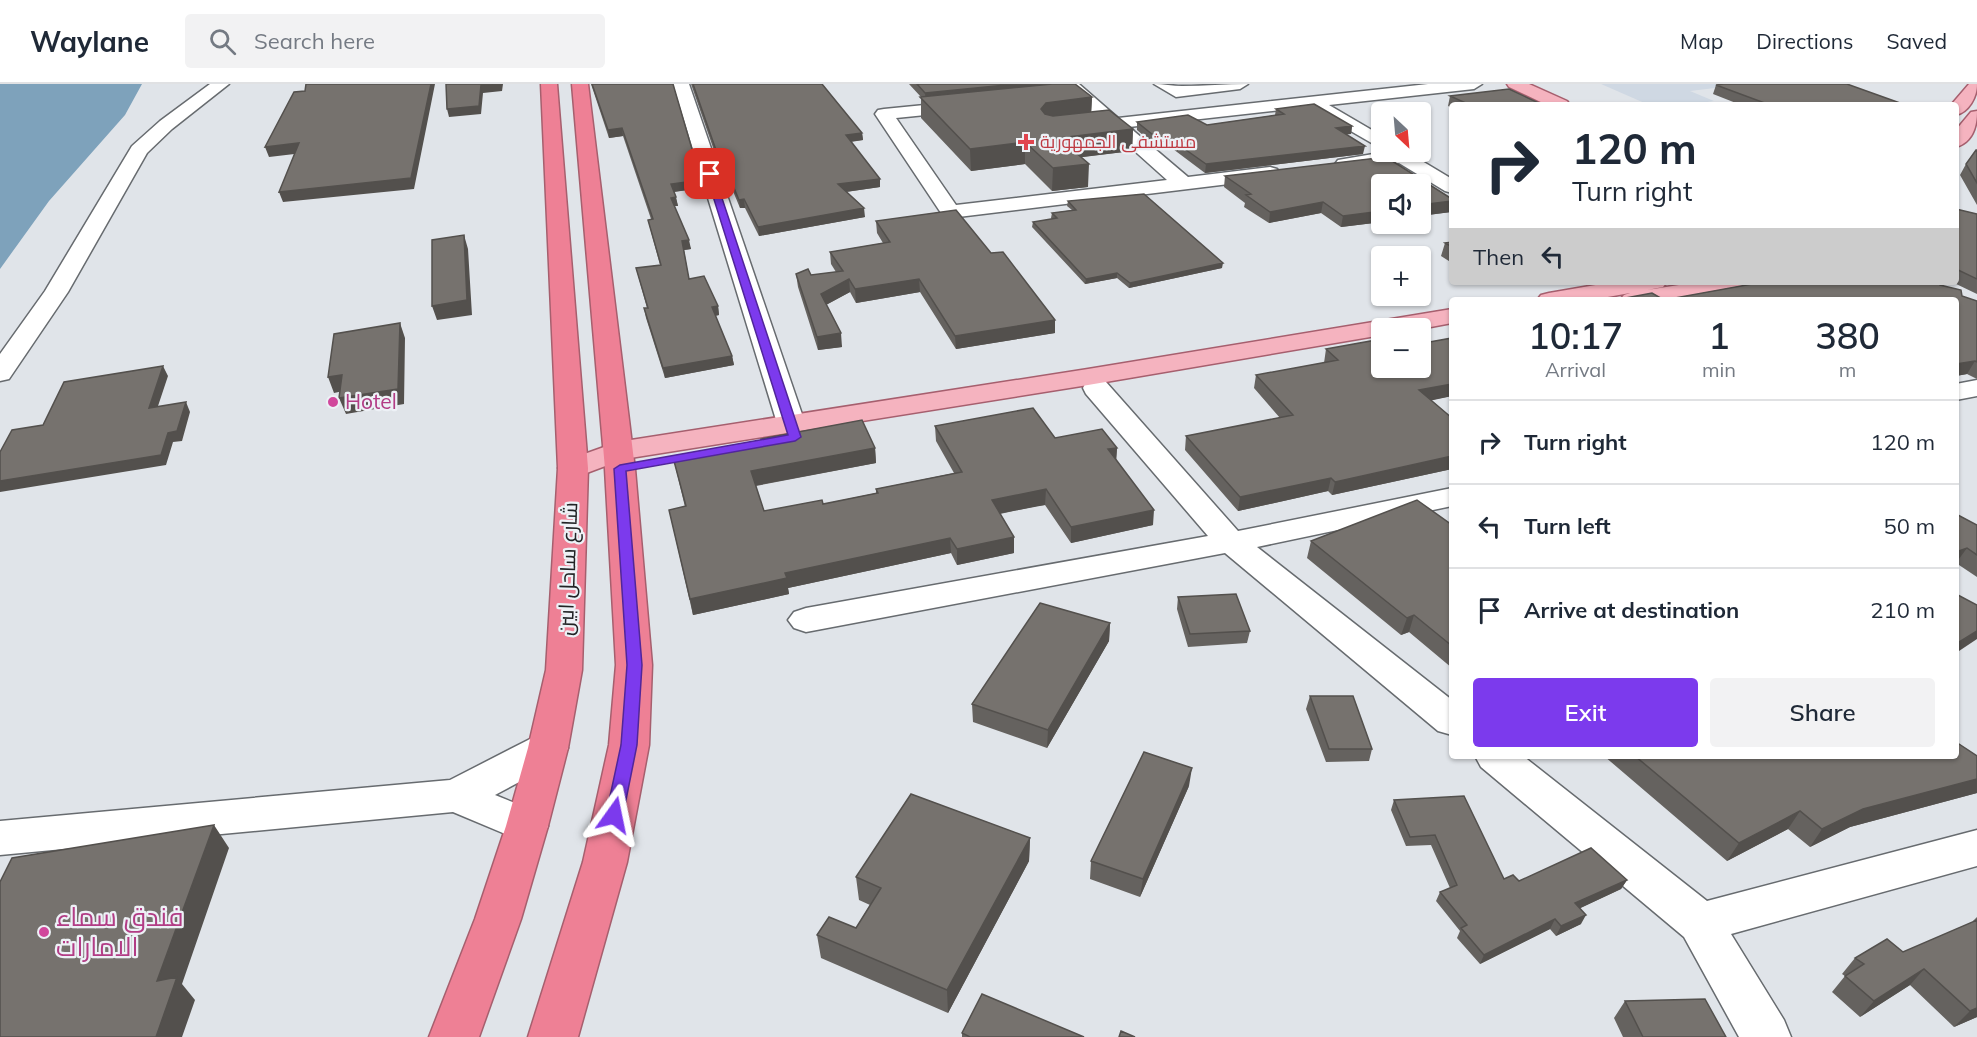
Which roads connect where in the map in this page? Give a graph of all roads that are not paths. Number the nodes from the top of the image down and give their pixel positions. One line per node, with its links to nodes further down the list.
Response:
1 (221, 84): 38 (street)
2 (549, 84): 44 (highway, شارع ساحل ابين)
3 (580, 84): 43 (highway)
4 (681, 84): 42 (street)
5 (1162, 84): 6 (street)
6 (1240, 84)
7 (1474, 84): 15 (street)
8 (1497, 84): 13 (main road)
9 (1515, 84): 14 (main road)
10 (1977, 85): 17 (main road)
11 (1069, 91): 20 (street)
12 (912, 93): 18 (street)
13 (1536, 102)
14 (1554, 102)
15 (1314, 103): 20 (street); 22 (street)
16 (980, 104): 18 (street)
17 (1959, 106)
18 (925, 110): 28 (street)
19 (1977, 116): 23 (main road)
20 (1115, 124): 21 (street); 28 (street)
21 (1062, 129)
22 (1371, 137)
23 (1959, 137)
24 (1371, 158): 26 (street)
25 (1411, 162): 29 (street)
26 (1322, 166)
27 (1287, 171): 28 (street)
28 (1182, 183)
29 (1449, 185)
30 (1638, 285): 32 (main road)
31 (1723, 285): 33 (main road)
32 (1567, 297)
33 (1650, 297)
34 (1449, 317): 39 (main road)
35 (1449, 330): 36 (main road)
36 (1431, 333)
37 (1371, 343): 39 (main road)
38 (0, 373)
39 (1092, 383): 42 (main road); 46 (street)
40 (1977, 388): 41 (street)
41 (1959, 391)
42 (793, 430): 43 (main road)
43 (619, 460): 44 (main road); 57 (highway)
44 (573, 468): 49 (highway, شارع ساحل ابين)
45 (1449, 498): 46 (street)
46 (1231, 542): 47 (street); 48 (street)
47 (806, 620)
48 (1449, 720)
49 (548, 748): 51 (street); 52 (highway, شارع ساحل ابين)
50 (1499, 759): 55 (street)
51 (456, 796): 52 (street); 53 (street)
52 (527, 826): 56 (highway, شارع ساحل ابين)
53 (0, 838)
54 (1977, 848): 55 (street)
55 (1700, 922): 58 (street)
56 (454, 1037)
57 (553, 1037)
58 (1766, 1037)

